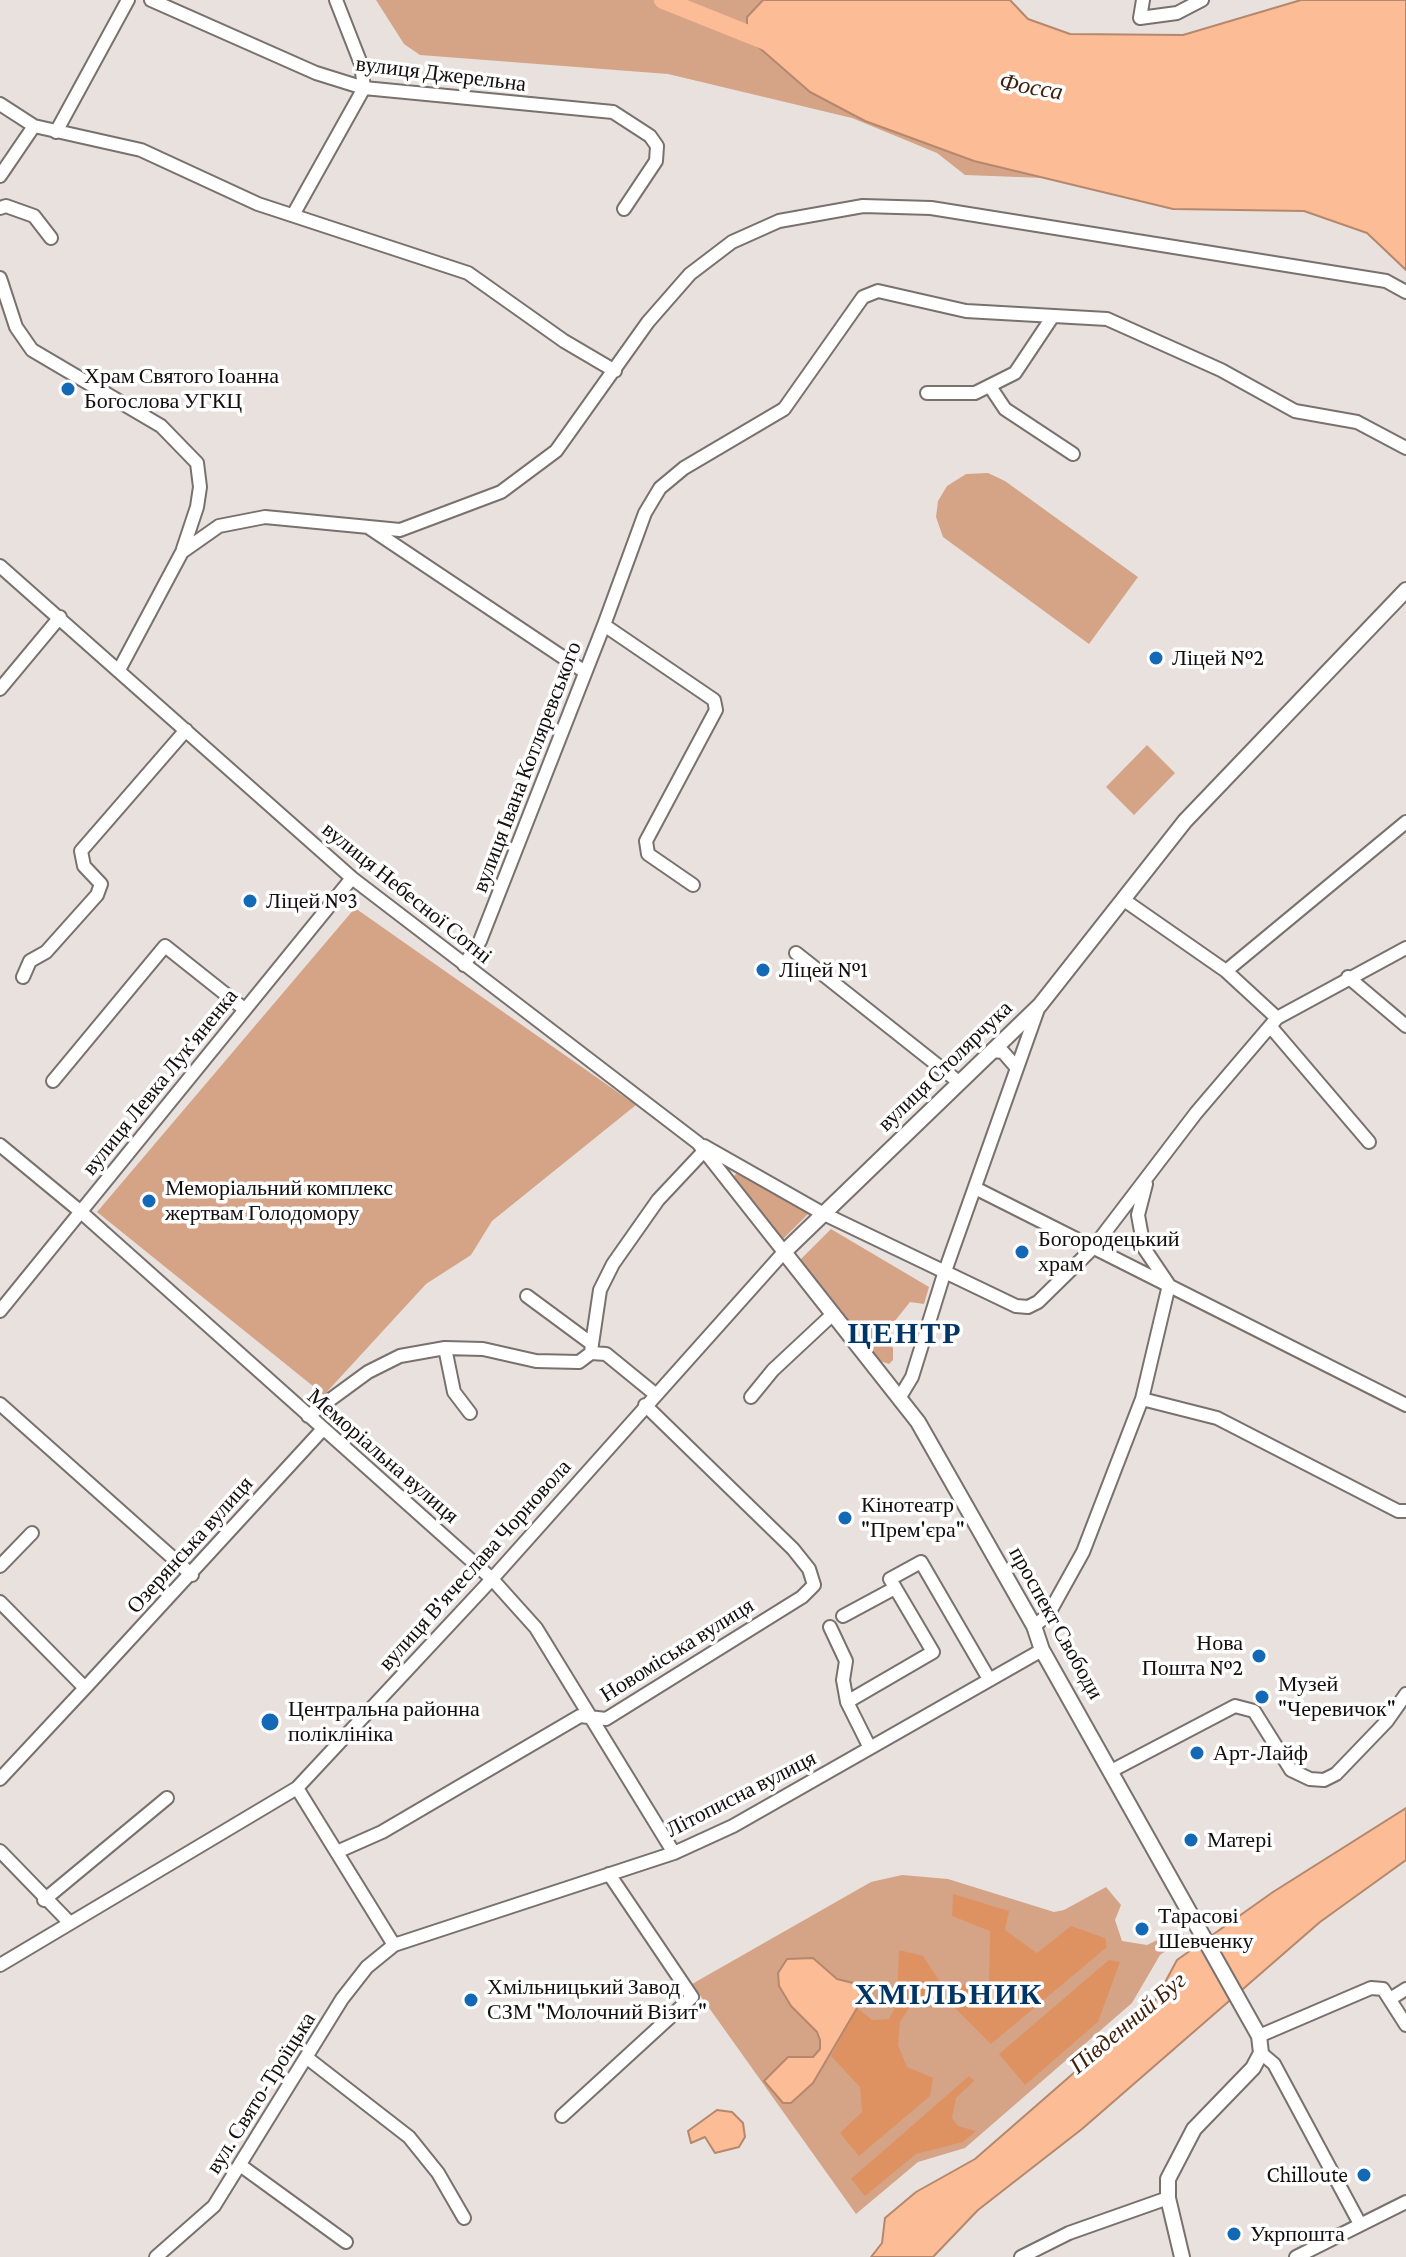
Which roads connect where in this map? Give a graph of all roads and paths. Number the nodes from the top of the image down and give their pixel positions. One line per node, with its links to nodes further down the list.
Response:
1 (128, 0): 9 (street)
2 (151, 0): 6 (street, вулиця Джерельна)
3 (336, 0): 6 (street)
4 (1143, 0): 5 (street)
5 (1202, 0)
6 (364, 88): 12 (street, вулиця Джерельна); 13 (street)
7 (0, 104): 8 (street)
8 (34, 126): 9 (street); 10 (street)
9 (56, 132): 13 (street)
10 (0, 176)
11 (0, 208): 14 (street)
12 (624, 209)
13 (293, 215): 18 (street)
14 (51, 238)
15 (0, 278): 24 (street)
16 (1406, 292): 18 (street)
17 (1053, 316): 19 (street); 21 (street, вулиця Івана Котляревського); 28 (street, вулиця Івана Котляревського)
18 (615, 371): 23 (street)
19 (991, 388): 20 (street); 22 (street)
20 (927, 393)
21 (1406, 448)
22 (1073, 454)
23 (368, 526): 24 (street); 30 (street)
24 (182, 552): 29 (street)
25 (0, 566): 27 (street, вулиця Небесної Сотні)
26 (1406, 590): 36 (main road, вулиця Столярчука)
27 (60, 617): 29 (street, вулиця Небесної Сотні); 31 (street)
28 (604, 625): 30 (street, вулиця Івана Котляревського); 35 (street, вулиця Івана Котляревського)
29 (119, 670): 32 (street, вулиця Небесної Сотні)
30 (585, 672): 39 (street, вулиця Івана Котляревського)
31 (0, 689)
32 (186, 730): 34 (street, вулиця Небесної Сотні); 41 (street)
33 (1406, 822): 40 (street)
34 (352, 878): 39 (street, вулиця Небесної Сотні); 44 (street, вулиця Левка Лук'яненка)
35 (693, 885)
36 (1124, 900): 40 (street); 43 (main road, вулиця Столярчука)
37 (1406, 948): 42 (street)
38 (796, 953): 50 (street)
39 (464, 965): 53 (street, вулиця Небесної Сотні)
40 (1226, 971): 45 (street)
41 (23, 977)
42 (1348, 977): 45 (street); 46 (street)
43 (1040, 1005): 47 (main road, вулиця Столярчука); 48 (street)
44 (243, 1008): 49 (street); 56 (street, вулиця Левка Лук'яненка)
45 (1274, 1022): 51 (street); 54 (street)
46 (1406, 1026)
47 (992, 1051): 48 (street); 50 (main road, вулиця Столярчука)
48 (1016, 1067): 55 (street)
49 (53, 1081)
50 (960, 1083): 57 (main road, вулиця Столярчука)
51 (1369, 1142)
52 (0, 1145): 56 (street, Меморіальна вулиця)
53 (701, 1147): 57 (street); 59 (street, вулиця Небесної Сотні); 66 (street)
54 (1147, 1180): 58 (street); 61 (street)
55 (975, 1188): 58 (street); 60 (street)
56 (81, 1212): 63 (street, вулиця Левка Лук'яненка); 75 (street, Меморіальна вулиця)
57 (822, 1213): 59 (main road, вулиця Столярчука); 60 (street)
58 (1093, 1248): 60 (street); 61 (street)
59 (784, 1252): 64 (main road, проспект Свободи); 67 (street, вулиця В'ячеслава Чорновола)
60 (944, 1274): 69 (street)
61 (1169, 1285): 70 (street); 73 (street)
62 (527, 1296): 66 (street)
63 (0, 1311)
64 (833, 1314): 68 (street); 69 (main road, проспект Свободи)
65 (445, 1348): 66 (street); 74 (street); 75 (street)
66 (592, 1349): 67 (street)
67 (655, 1394): 72 (street, вулиця В'ячеслава Чорновола)
68 (751, 1397)
69 (900, 1397): 85 (main road, проспект Свободи)
70 (1142, 1399): 77 (street); 85 (street)
71 (0, 1404): 80 (street)
72 (645, 1405): 81 (street, вулиця В'ячеслава Чорновола); 92 (street, Новоміська вулиця)
73 (1406, 1405)
74 (470, 1413)
75 (308, 1416): 76 (street, Меморіальна вулиця)
76 (323, 1429): 80 (street, Озерянська вулиця); 81 (street, Меморіальна вулиця)
77 (1406, 1511)
78 (32, 1533): 79 (street)
79 (0, 1566)
80 (192, 1575): 89 (street, Озерянська вулиця)
81 (492, 1579): 92 (street, Меморіальна вулиця); 96 (street, вулиця В'ячеслава Чорновола)
82 (895, 1588): 84 (street); 88 (street); 91 (street)
83 (0, 1602): 89 (street)
84 (843, 1616)
85 (1034, 1626): 87 (main road, проспект Свободи)
86 (830, 1627): 91 (street)
87 (1042, 1650): 88 (street, Літописна вулиця); 94 (main road, проспект Свободи)
88 (989, 1679): 93 (street, Літописна вулиця)
89 (85, 1688): 95 (street, Озерянська вулиця)
90 (1406, 1694): 94 (street)
91 (847, 1702): 93 (street)
92 (592, 1717): 99 (street, Новоміська вулиця); 100 (street, Меморіальна вулиця)
93 (870, 1748): 100 (street, Літописна вулиця)
94 (1113, 1770): 109 (main road, проспект Свободи)
95 (0, 1779)
96 (297, 1788): 99 (street); 103 (street, вулиця В'ячеслава Чорновола)
97 (167, 1798): 102 (street)
98 (0, 1851): 102 (street)
99 (339, 1851): 104 (street)
100 (674, 1853): 101 (street, Літописна вулиця)
101 (609, 1874): 104 (street, Літописна вулиця); 112 (street)
102 (44, 1900): 103 (street)
103 (70, 1923): 105 (street, вулиця В'ячеслава Чорновола)
104 (394, 1945): 111 (street, вул. Свято-Троїцька)
105 (0, 1965)
106 (1406, 1989): 107 (street)
107 (1390, 1999): 108 (street); 109 (street)
108 (1406, 2025)
109 (1259, 2036): 110 (main road)
110 (1261, 2053): 114 (main road); 117 (street)
111 (306, 2057): 113 (street, вул. Свято-Троїцька); 116 (street)
112 (562, 2116)
113 (240, 2165): 118 (street); 119 (street, вул. Свято-Троїцька)
114 (1168, 2198): 120 (street); 121 (main road)
115 (1406, 2202): 117 (street)
116 (464, 2218)
117 (1360, 2224): 122 (street)
118 (346, 2242)
119 (156, 2257)
120 (1021, 2257)
121 (1182, 2257)
122 (1296, 2257)

